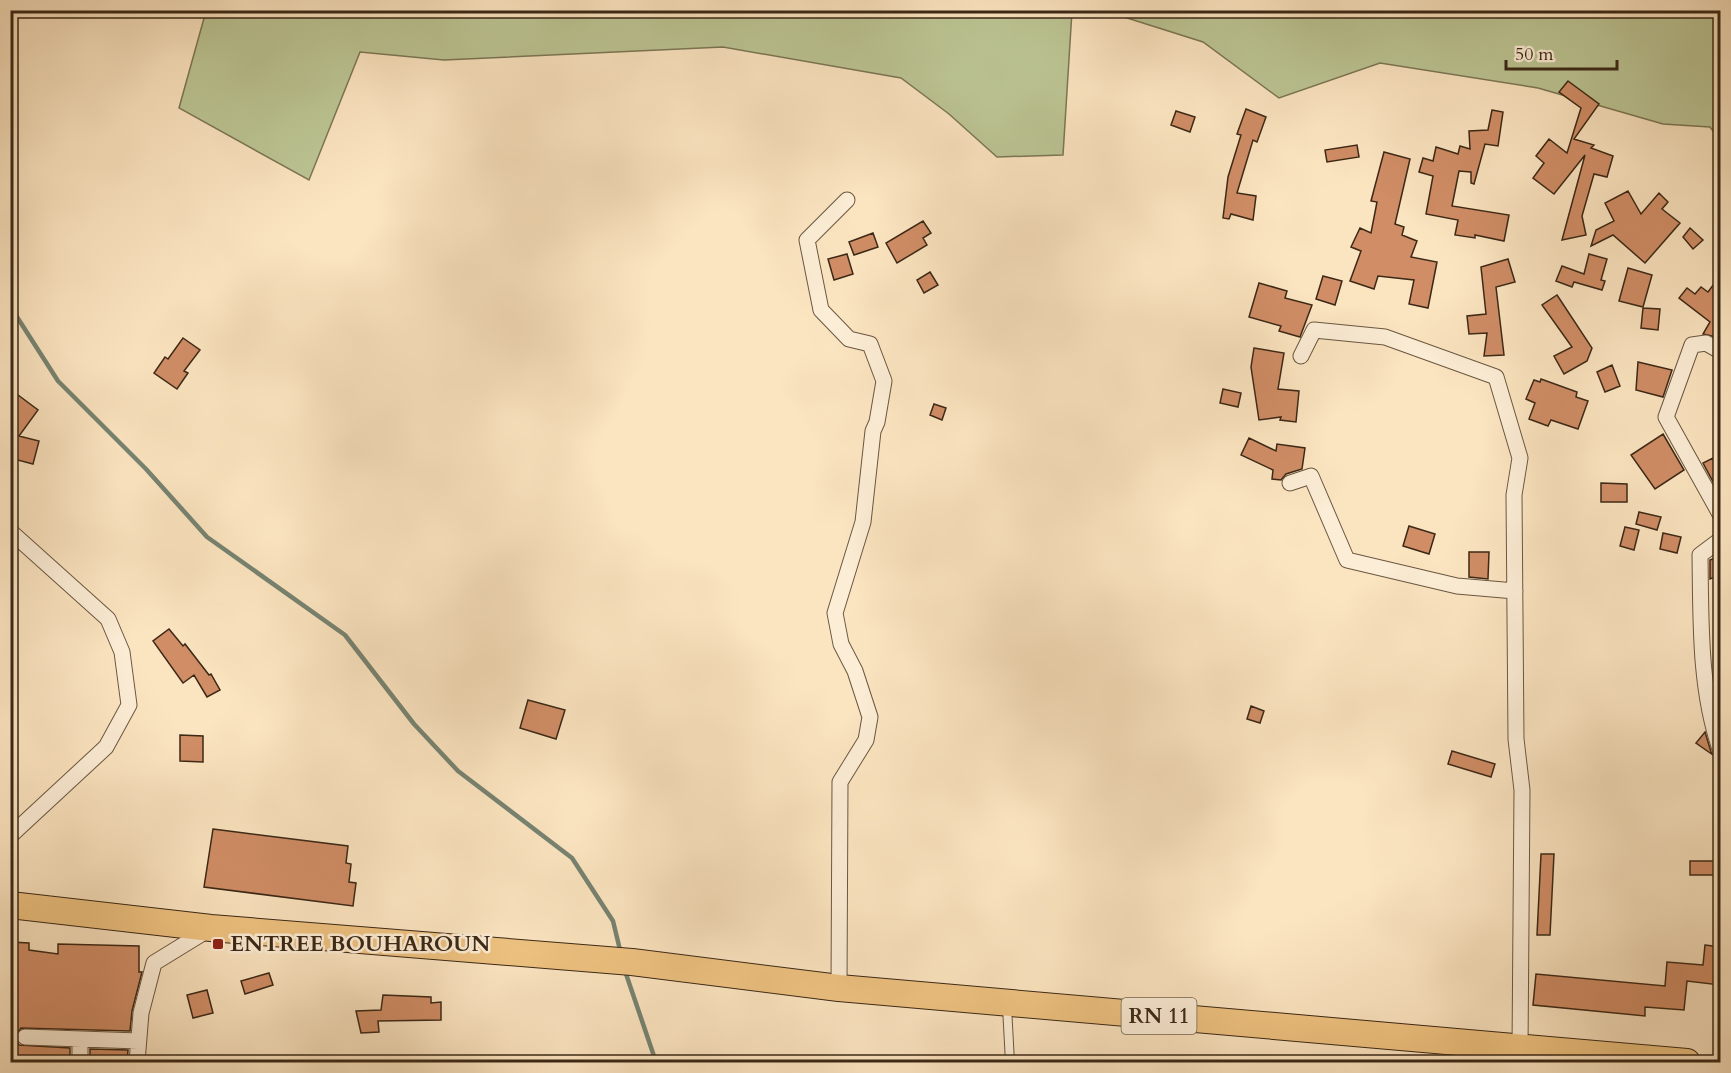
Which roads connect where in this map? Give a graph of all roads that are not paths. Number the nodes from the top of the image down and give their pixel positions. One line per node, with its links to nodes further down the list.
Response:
1 (847, 201): 13 (street)
2 (1720, 351): 5 (street)
3 (1300, 356): 8 (street)
4 (1290, 483): 8 (street)
5 (1720, 514)
6 (10, 531): 10 (street)
7 (1720, 540): 9 (street)
8 (1515, 591): 18 (street)
9 (1720, 749)
10 (10, 836)
11 (10, 905): 12 (main road, RN 11)
12 (211, 928): 13 (main road, RN 11); 17 (street)
13 (839, 988): 14 (main road, RN 11)
14 (1007, 1003): 18 (main road, RN 11); 21 (lane)
15 (26, 1037): 16 (street)
16 (80, 1039): 17 (street); 19 (street)
17 (138, 1041): 20 (street)
18 (1520, 1049): 22 (main road, RN 11)
19 (80, 1062)
20 (137, 1062)
21 (1010, 1062)
22 (1687, 1062)

